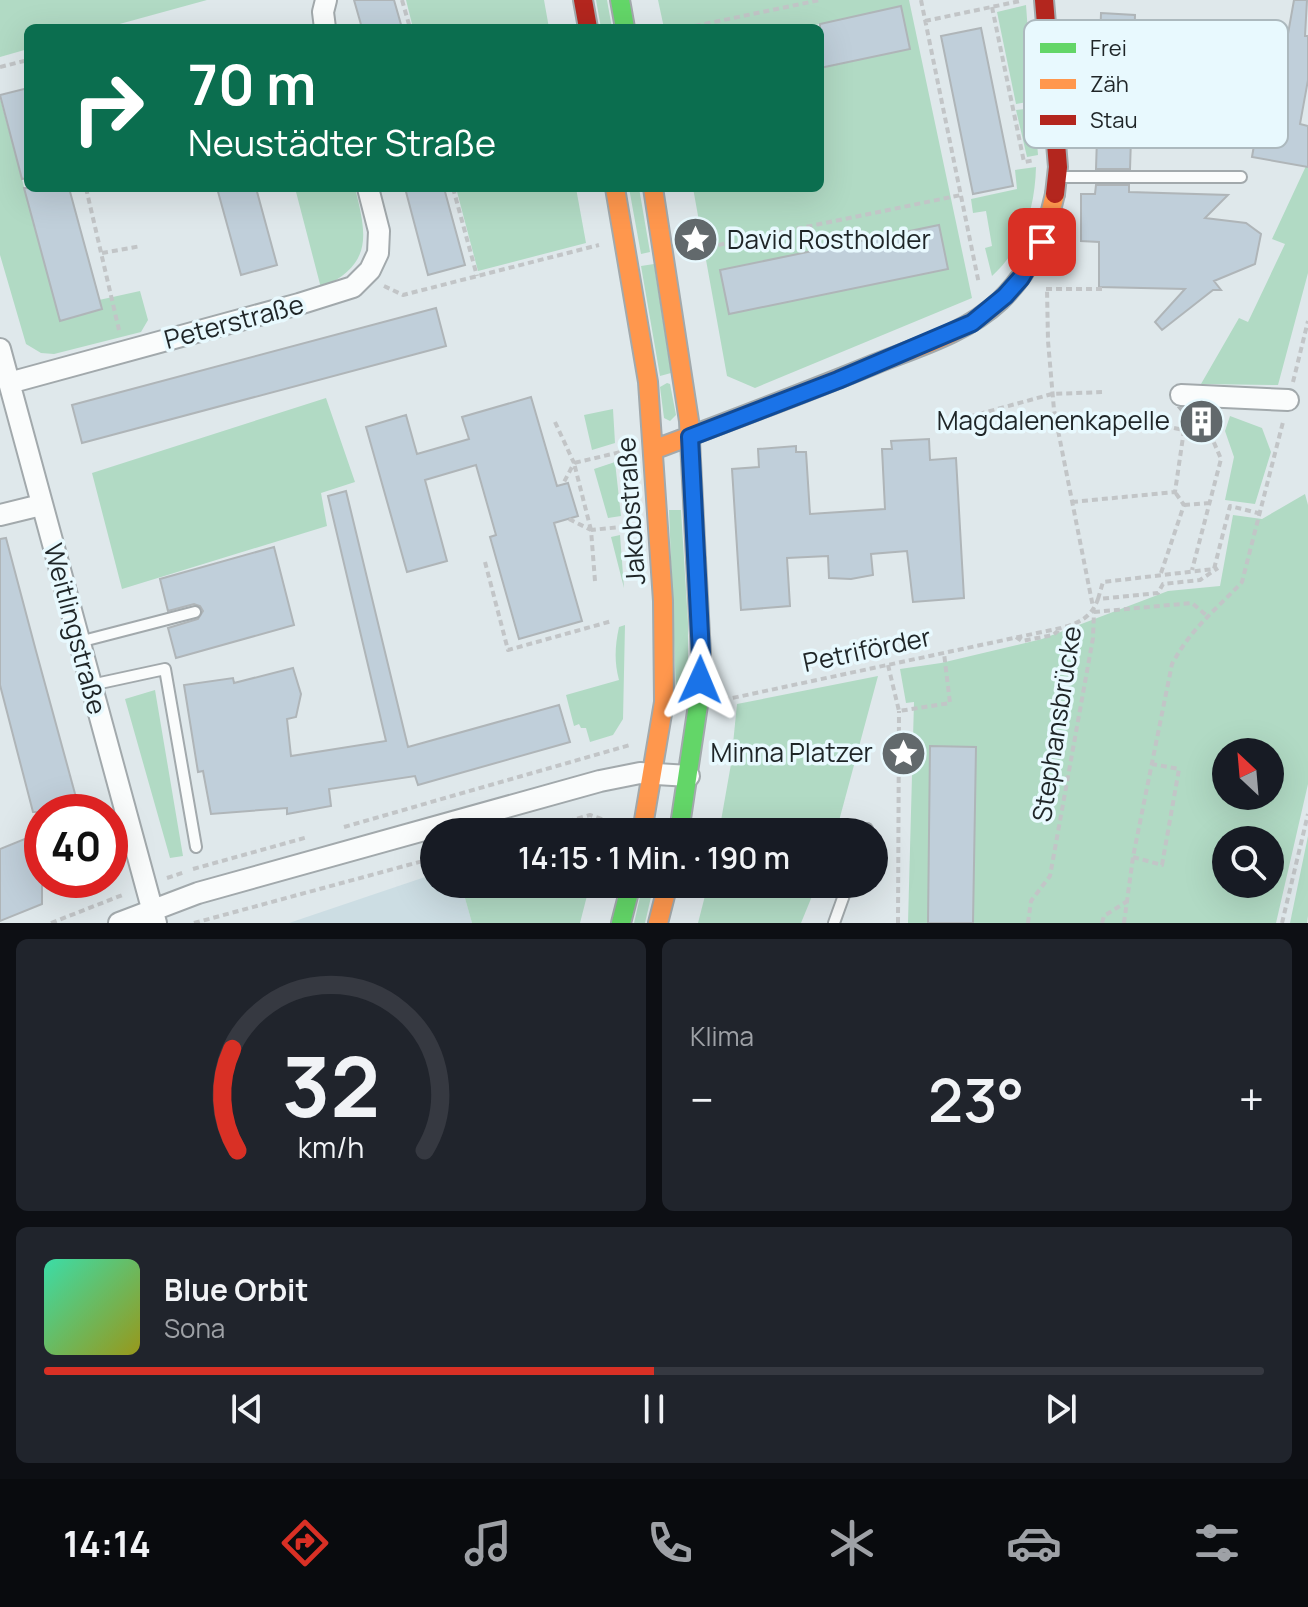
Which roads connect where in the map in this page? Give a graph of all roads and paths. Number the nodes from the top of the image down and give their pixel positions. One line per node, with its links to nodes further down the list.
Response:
1 (326, 0): 12 (street)
2 (402, 0): 13 (path)
3 (583, 0): 14 (street)
4 (620, 0): 15 (street)
5 (820, 0): 16 (path)
6 (921, 0): 11 (path)
7 (1025, 0): 9 (path)
8 (1044, 0): 10 (street)
9 (992, 7): 11 (path); 20 (path)
10 (1046, 20)
11 (925, 21): 28 (path)
12 (324, 24)
13 (409, 24)
14 (587, 24)
15 (624, 24)
16 (704, 24)
17 (24, 61): 18 (path)
18 (0, 67)
19 (1056, 148): 20 (street)
20 (1057, 157): 21 (street)
21 (1057, 177): 22 (lane); 36 (street)
22 (1241, 177)
23 (87, 192): 32 (path)
24 (369, 192): 34 (street)
25 (454, 192): 33 (path)
26 (616, 192): 50 (street, Jakobstraße)
27 (654, 192): 49 (street)
28 (961, 195): 31 (path); 36 (path)
29 (595, 245): 33 (path)
30 (141, 246): 32 (path)
31 (692, 250)
32 (102, 253): 39 (path)
33 (477, 276): 34 (path)
34 (363, 278): 39 (street, Peterstraße)
35 (1103, 289): 42 (path, Stephansbrücke)
36 (991, 309): 49 (street)
37 (1308, 321): 44 (path)
38 (0, 349): 40 (street, Weitlingstraße)
39 (124, 352): 40 (street, Peterstraße)
40 (9, 383): 57 (street, Weitlingstraße)
41 (1102, 392): 42 (path)
42 (1052, 394): 46 (path); 55 (path, Stephansbrücke)
43 (1181, 395): 44 (street)
44 (1288, 400): 59 (path)
45 (555, 422): 52 (path)
46 (950, 422)
47 (1174, 428): 48 (path)
48 (1184, 430): 54 (path); 56 (path)
49 (690, 437): 50 (street); 83 (street)
50 (653, 450): 82 (street, Jakobstraße)
51 (625, 451): 52 (path)
52 (574, 463): 53 (path); 63 (path)
53 (563, 484)
54 (1175, 492): 55 (path); 58 (path)
55 (1072, 502): 71 (path, Stephansbrücke)
56 (1209, 503): 58 (path); 66 (path)
57 (41, 505): 60 (street); 74 (street, Weitlingstraße)
58 (1184, 505): 67 (path)
59 (1258, 513): 65 (path); 72 (path)
60 (0, 515)
61 (569, 519): 63 (path)
62 (631, 526): 63 (path)
63 (591, 530): 68 (path)
64 (485, 562): 73 (path)
65 (1216, 568): 66 (path); 69 (path)
66 (1192, 570): 67 (path)
67 (1161, 573): 69 (path)
68 (595, 581)
69 (1098, 599): 71 (path)
70 (195, 612): 74 (lane)
71 (1094, 612): 72 (path); 75 (path, Petriförder); 108 (path, Stephansbrücke)
72 (1206, 615): 81 (path)
73 (612, 621)
74 (79, 642): 77 (street, Weitlingstraße)
75 (944, 652): 76 (path, Petriförder); 79 (path)
76 (888, 665): 78 (path, Petriförder); 79 (path)
77 (91, 685): 91 (lane); 100 (street, Weitlingstraße)
78 (726, 699)
79 (899, 711): 107 (path)
80 (630, 745): 89 (path)
81 (1152, 764): 92 (path); 92 (path)
82 (654, 773): 83 (street); 87 (street, Jakobstraße); 100 (street)
83 (689, 776): 88 (street)
84 (1308, 814): 111 (path)
85 (579, 818): 86 (path)
86 (598, 818)
87 (645, 818)
88 (682, 818)
89 (338, 829)
90 (309, 837): 94 (path)
91 (196, 847)
92 (1133, 857): 99 (path)
93 (420, 862): 103 (path)
94 (178, 875)
95 (114, 898): 101 (path)
96 (627, 898): 104 (street)
97 (664, 898): 105 (street)
98 (843, 898): 106 (lane)
99 (1126, 902): 109 (path); 110 (path)
100 (154, 916): 102 (street)
101 (51, 923)
102 (119, 923)
103 (194, 923)
104 (621, 923)
105 (658, 923)
106 (834, 923)
107 (898, 923)
108 (1028, 923)
109 (1102, 923)
110 (1124, 923)
111 (1282, 923)

